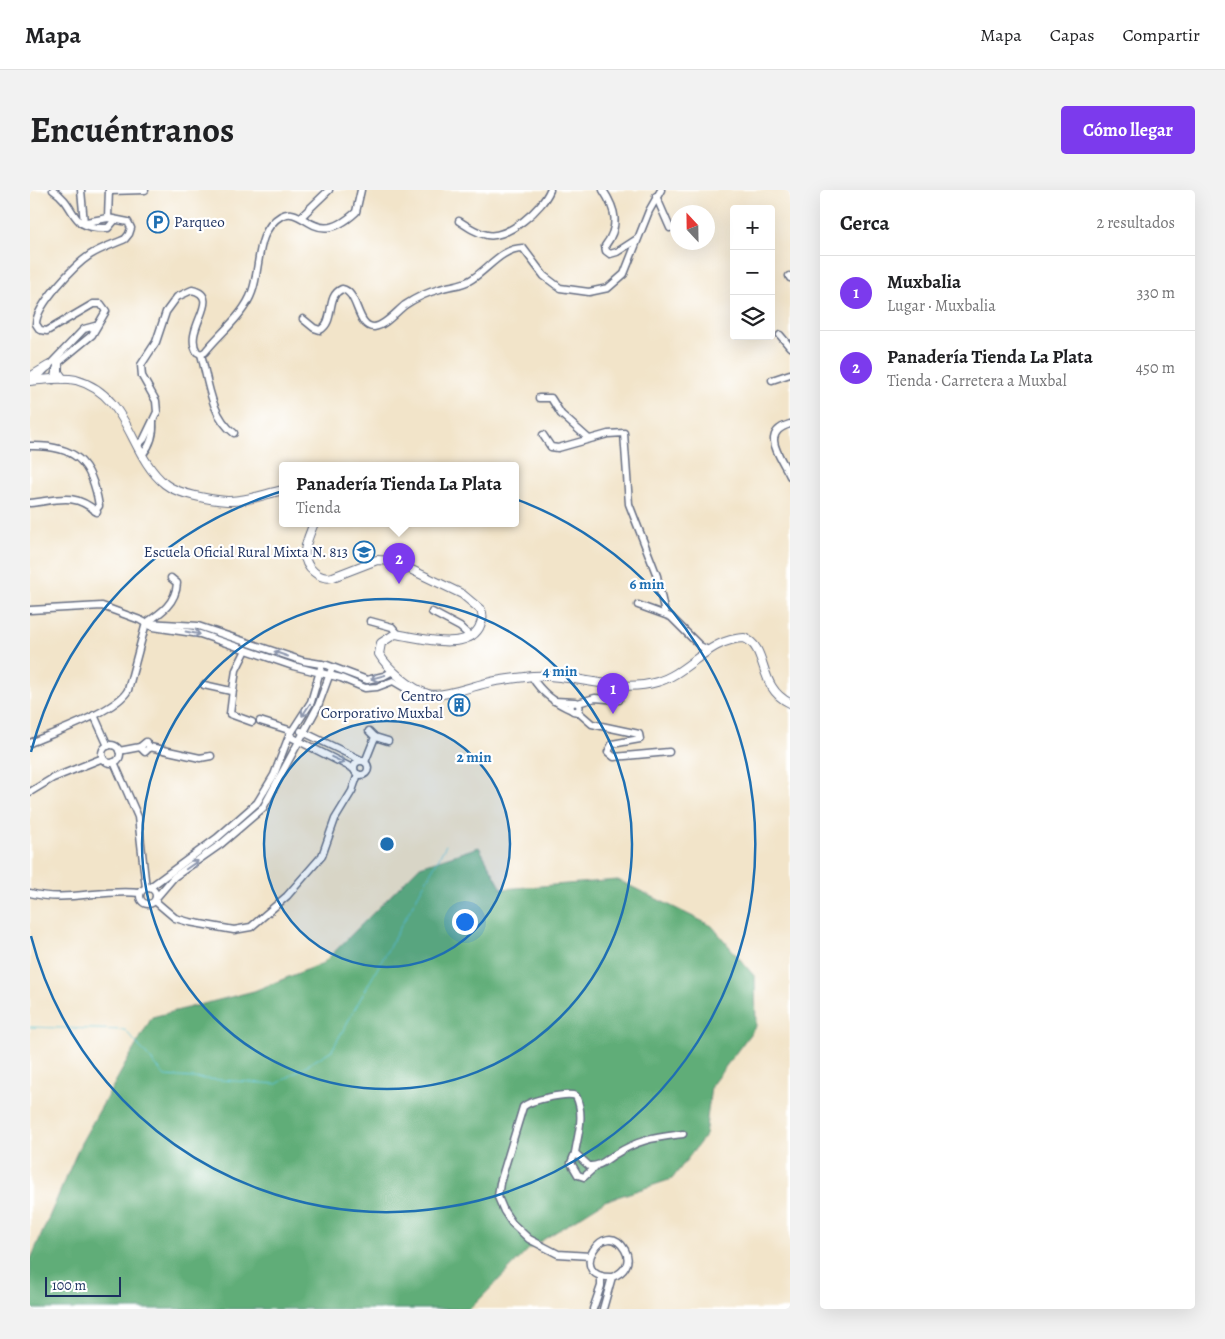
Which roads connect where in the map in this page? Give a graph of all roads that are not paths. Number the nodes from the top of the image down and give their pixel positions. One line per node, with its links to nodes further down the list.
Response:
1 (53, 190): 14 (street)
2 (81, 190): 14 (street)
3 (109, 190): 4 (street); 12 (street)
4 (144, 190)
5 (329, 190): 11 (street)
6 (361, 190): 11 (street)
7 (550, 190): 13 (street)
8 (602, 190): 17 (street)
9 (660, 190): 10 (street)
10 (656, 196): 16 (street); 17 (street)
11 (301, 217): 24 (street)
12 (108, 220): 14 (street); 15 (street); 15 (street); 19 (street)
13 (460, 221)
14 (83, 223): 15 (street)
15 (105, 228)
16 (670, 228)
17 (636, 239): 18 (street)
18 (303, 319)
19 (95, 326): 21 (street); 22 (street)
20 (780, 335): 23 (street)
21 (74, 339): 22 (street); 26 (street)
22 (81, 345): 25 (street)
23 (790, 347)
24 (201, 354): 33 (street); 35 (street)
25 (58, 363): 28 (main road); 30 (street)
26 (48, 366): 29 (main road)
27 (790, 374): 31 (street)
28 (63, 379): 30 (main road); 38 (main road)
29 (32, 380): 30 (main road)
30 (53, 380)
31 (772, 380)
32 (539, 398): 37 (street)
33 (153, 422): 38 (street); 40 (street)
34 (790, 424): 41 (street)
35 (234, 433)
36 (543, 435): 37 (street)
37 (589, 439): 49 (street)
38 (138, 445): 40 (main road)
39 (30, 446): 43 (street)
40 (143, 454): 42 (main road)
41 (790, 476)
42 (279, 491)
43 (30, 503)
44 (313, 527): 53 (main road)
45 (171, 578): 51 (street)
46 (638, 605): 49 (street)
47 (30, 610): 51 (street)
48 (432, 612): 53 (street)
49 (665, 614): 55 (street)
50 (370, 621): 52 (street)
51 (146, 623): 54 (street, one-way to 54); 56 (street, one-way to 51); 70 (street)
52 (398, 634): 53 (main road); 58 (main road)
53 (471, 637)
54 (246, 650): 59 (street); 63 (street)
55 (708, 650): 60 (main road); 68 (main road)
56 (322, 664): 57 (street); 59 (street)
57 (332, 668): 58 (street, one-way to 57); 61 (street)
58 (393, 671): 64 (main road)
59 (320, 674): 61 (street); 73 (street, one-way to 73)
60 (532, 676): 64 (main road); 66 (street)
61 (330, 677): 64 (street); 75 (street)
62 (204, 684): 63 (street)
63 (233, 690): 72 (street)
64 (429, 694)
65 (619, 700): 67 (street)
66 (554, 701): 67 (street); 69 (street)
67 (576, 703): 69 (street)
68 (790, 703)
69 (575, 711): 82 (street)
70 (94, 715): 79 (street); 80 (street)
71 (260, 721): 73 (street)
72 (252, 722)
73 (292, 731): 75 (street); 77 (street); 89 (street)
74 (368, 731): 76 (street)
75 (303, 733): 77 (street); 85 (street)
76 (375, 737): 78 (street); 85 (street)
77 (298, 741): 87 (street, one-way to 87); 92 (street, one-way to 77)
78 (388, 741)
79 (30, 743)
80 (108, 746): 81 (street); 84 (street)
81 (119, 751): 83 (street); 86 (street)
82 (669, 752)
83 (211, 756)
84 (103, 758): 86 (street); 88 (street)
85 (363, 761): 87 (street); 87 (street)
86 (114, 762): 89 (street)
87 (356, 772): 92 (street)
88 (30, 792)
89 (147, 888): 91 (street); 92 (street)
90 (30, 893): 91 (street)
91 (140, 893): 92 (street)
92 (155, 899)
93 (682, 1134): 95 (street)
94 (575, 1153): 95 (street); 95 (street); 96 (street)
95 (595, 1166)
96 (590, 1256): 97 (street); 98 (street)
97 (600, 1276): 98 (street); 99 (street)
98 (612, 1277): 100 (street)
99 (593, 1309)
100 (602, 1309)

